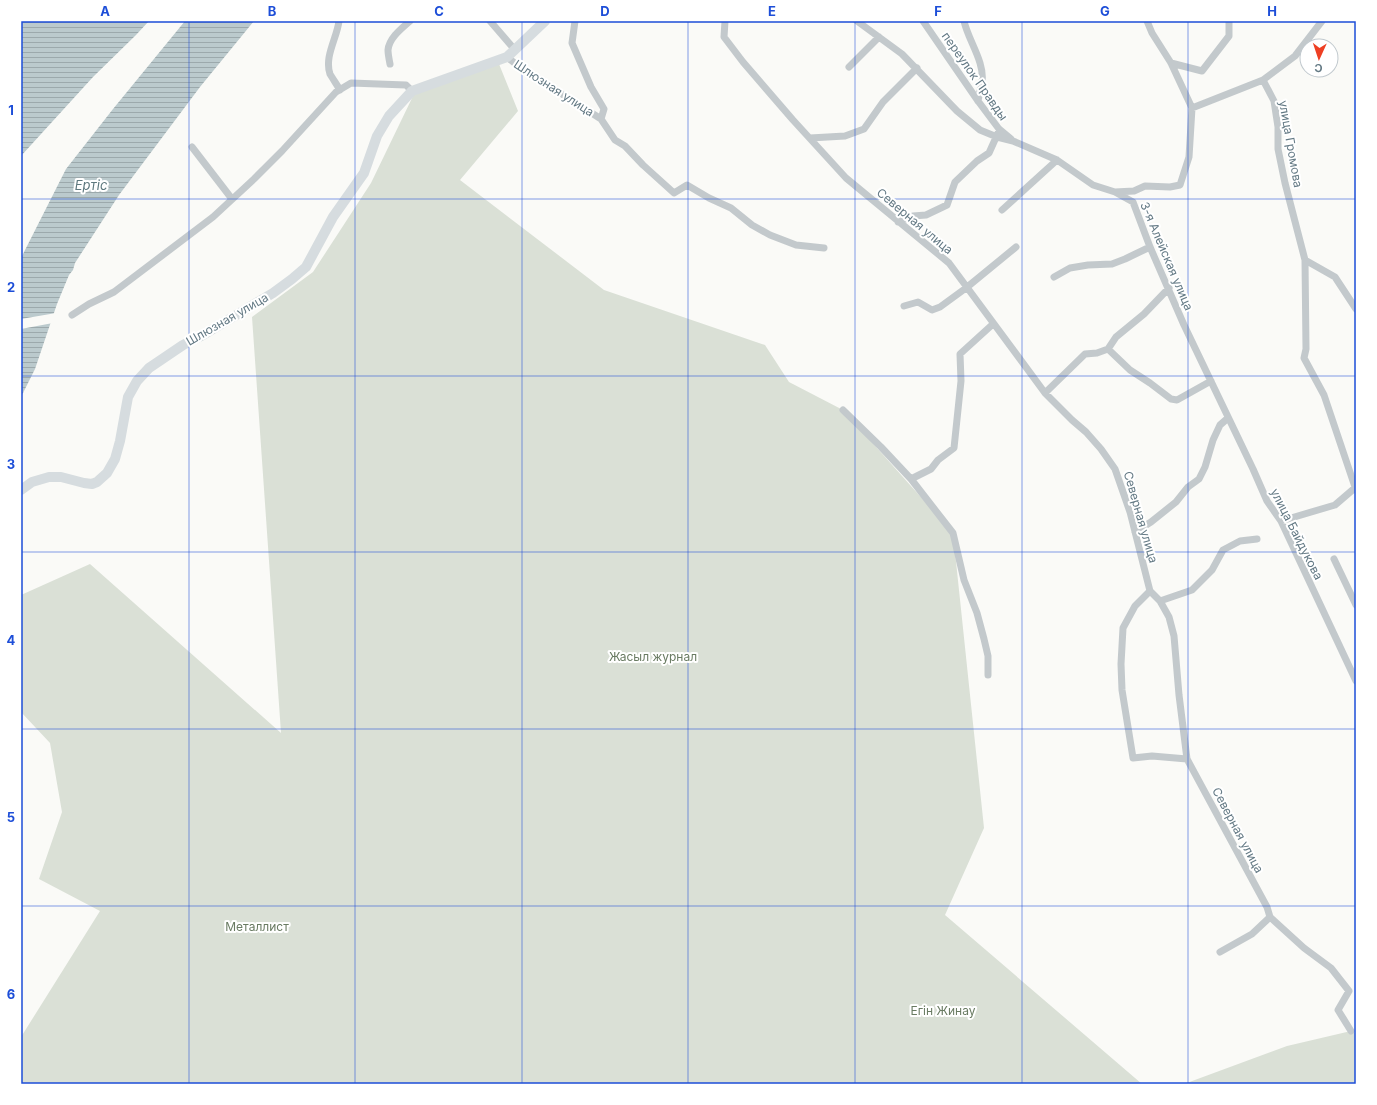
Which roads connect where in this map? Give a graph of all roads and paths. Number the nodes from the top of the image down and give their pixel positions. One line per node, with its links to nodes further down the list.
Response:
1 (339, 21): 20 (street)
2 (410, 21): 16 (street)
3 (490, 21): 14 (street, Шлюзная улица)
4 (545, 21): 14 (street, Шлюзная улица)
5 (576, 21): 24 (street)
6 (725, 21): 27 (street, Северная улица)
7 (856, 21): 13 (street)
8 (923, 21): 22 (street, переулок Правды)
9 (964, 21): 22 (street)
10 (1147, 21): 15 (street)
11 (1229, 21): 15 (street)
12 (1322, 21): 19 (street)
13 (879, 37): 17 (street); 18 (street)
14 (511, 54): 21 (street, Шлюзная улица); 24 (street, Шлюзная улица)
15 (1171, 63): 23 (street)
16 (390, 64)
17 (849, 67)
18 (917, 68): 26 (street); 27 (street)
19 (1263, 80): 23 (street); 38 (street, улица Громова)
20 (340, 90): 21 (street); 32 (street)
21 (412, 91): 53 (street, Шлюзная улица)
22 (978, 101): 25 (street, переулок Правды)
23 (1192, 108): 31 (street, 3-я Алейская улица)
24 (601, 119): 37 (street)
25 (1000, 129): 26 (street); 28 (street, переулок Правды)
26 (997, 137): 28 (street); 34 (street)
27 (810, 138): 34 (street, Северная улица)
28 (1012, 141): 30 (street)
29 (192, 147): 32 (street)
30 (1058, 160): 31 (street); 33 (street)
31 (1115, 192): 36 (street, 3-я Алейская улица)
32 (232, 199): 44 (street)
33 (1002, 210)
34 (898, 222): 40 (street, Северная улица)
35 (1016, 247): 40 (street)
36 (1150, 247): 39 (street); 41 (street, 3-я Алейская улица)
37 (824, 248)
38 (1305, 260): 43 (street); 52 (street, улица Громова)
39 (1054, 276)
40 (966, 288): 42 (street); 45 (street, Северная улица)
41 (1169, 288): 46 (street); 47 (street, 3-я Алейская улица)
42 (904, 306)
43 (1356, 309)
44 (72, 315)
45 (993, 324): 48 (street, Северная улица); 51 (street)
46 (1108, 349): 47 (street); 48 (street)
47 (1211, 381): 50 (street, улица Байдукова)
48 (1045, 393): 55 (street, Северная улица)
49 (843, 410): 51 (street)
50 (1228, 418): 54 (street, улица Байдукова); 55 (street)
51 (910, 479): 61 (street)
52 (1356, 488): 54 (street)
53 (21, 490)
54 (1281, 521): 62 (street, улица Байдукова)
55 (1135, 532): 58 (street, Северная улица)
56 (1257, 539): 59 (street)
57 (1334, 559): 60 (street)
58 (1150, 591): 59 (street, Северная улица); 63 (street)
59 (1160, 601): 63 (street, Северная улица)
60 (1356, 605)
61 (988, 675)
62 (1356, 681)
63 (1187, 759): 64 (street, Северная улица)
64 (1270, 916): 65 (street); 66 (street, Северная улица)
65 (1220, 952)
66 (1351, 1031)

